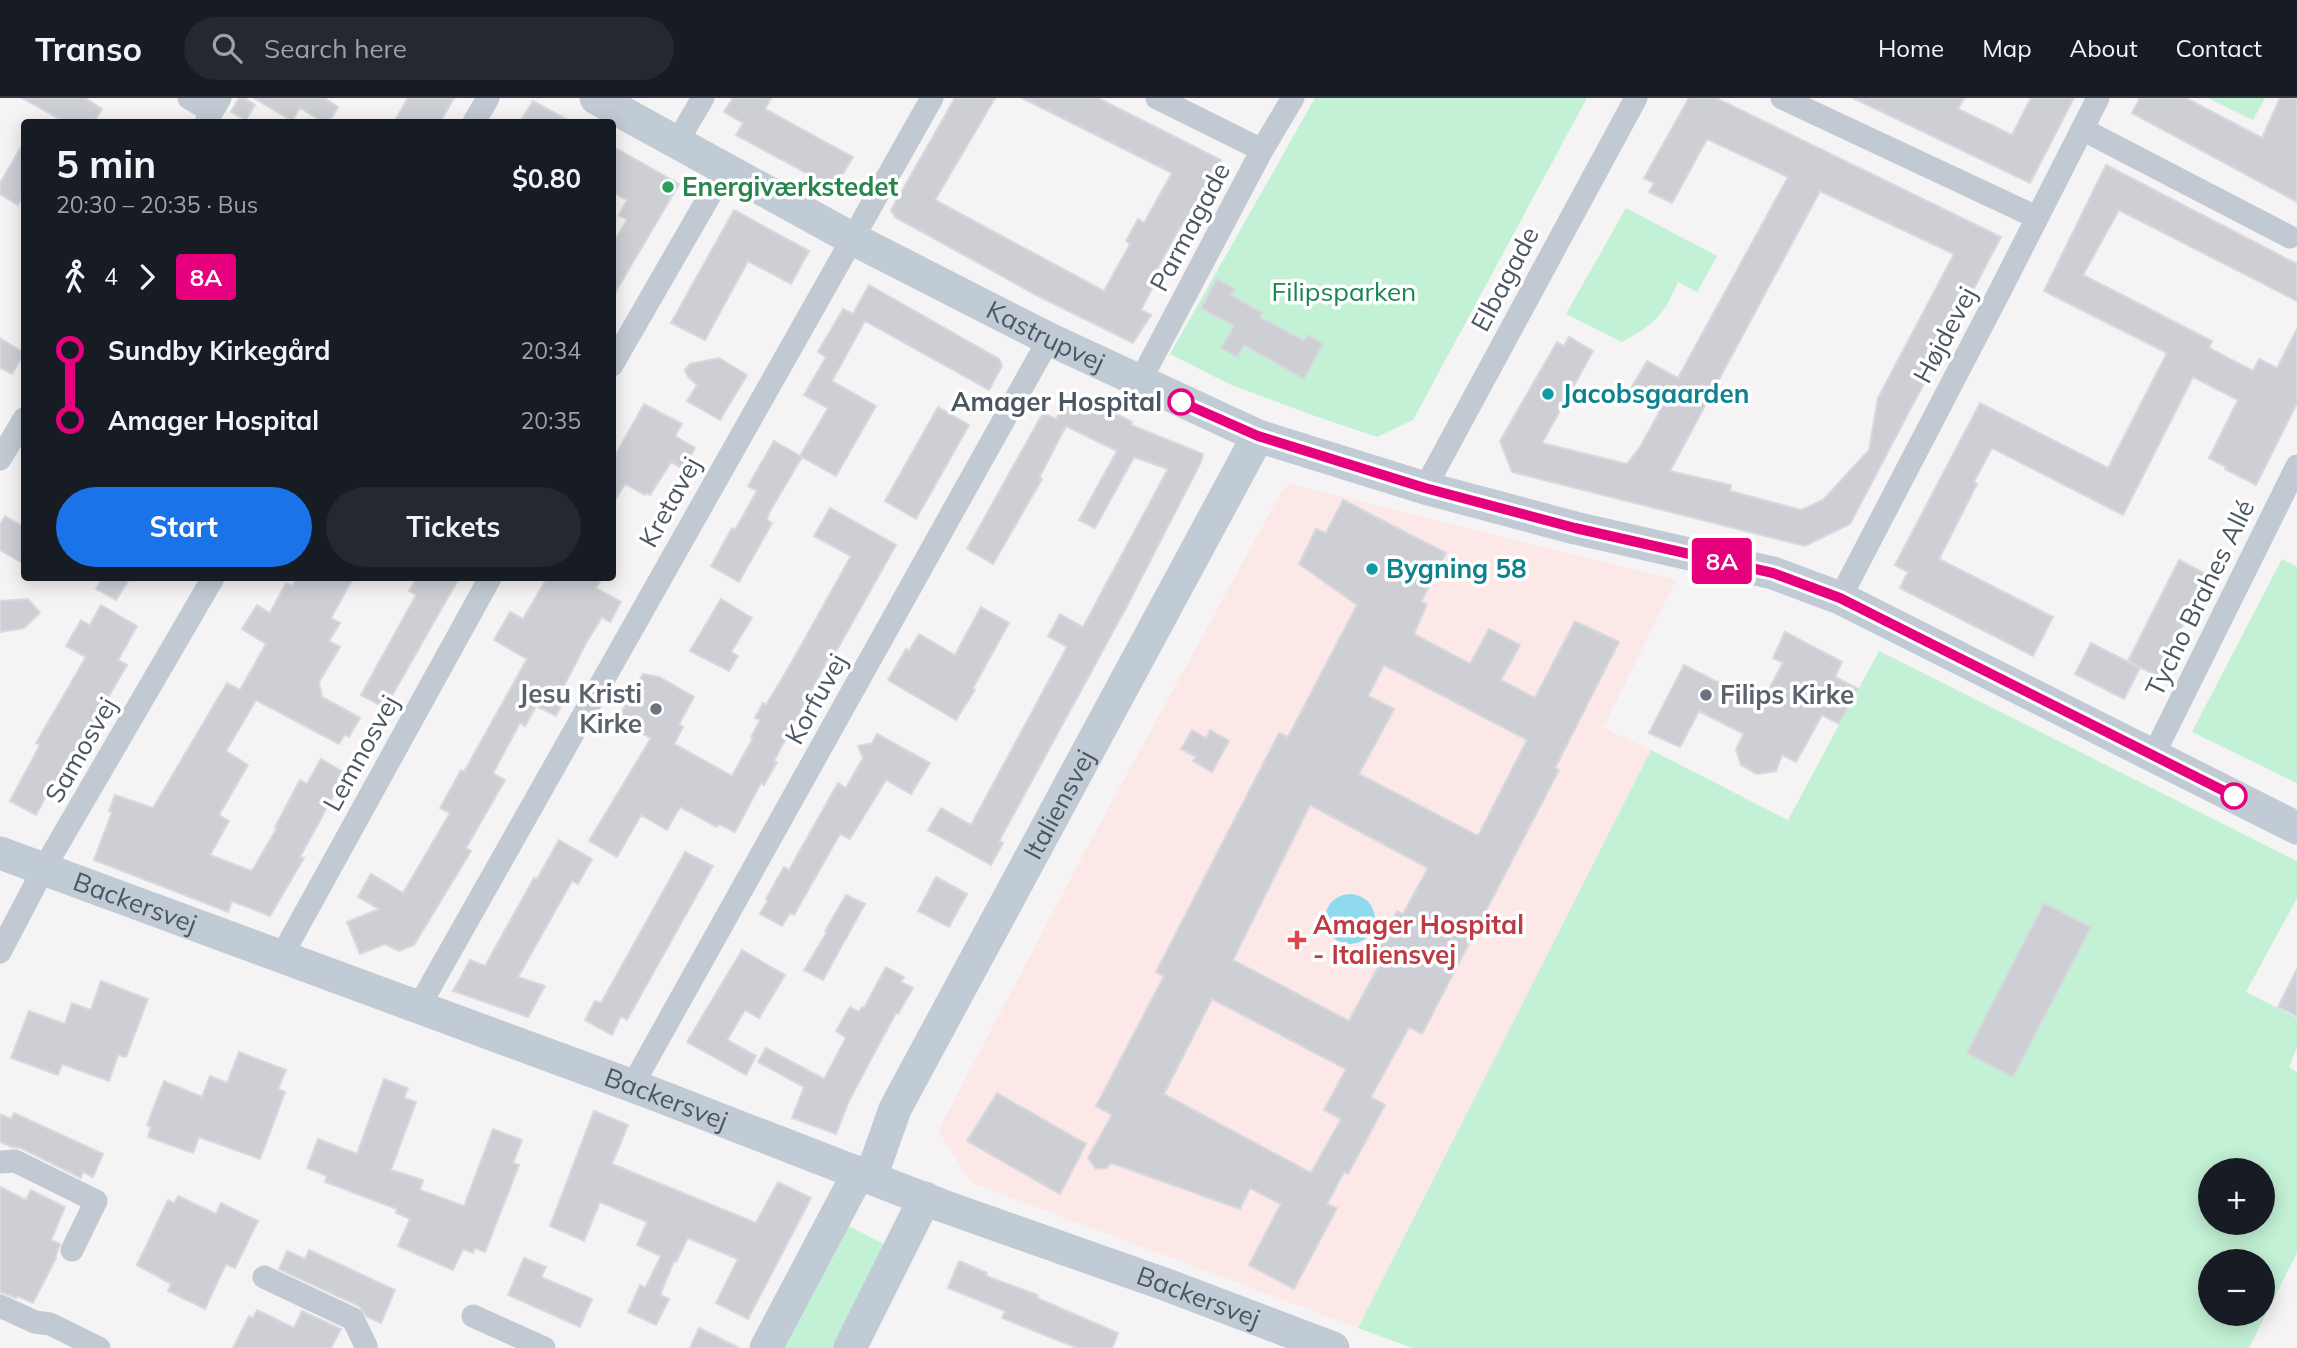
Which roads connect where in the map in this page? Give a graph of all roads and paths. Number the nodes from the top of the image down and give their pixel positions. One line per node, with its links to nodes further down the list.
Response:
1 (188, 98): 11 (street)
2 (488, 98): 12 (street)
3 (596, 98): 14 (street, Kastrupvej)
4 (703, 98): 14 (street)
5 (932, 98): 18 (street, Kretavej)
6 (1157, 98): 15 (street)
7 (1293, 98): 15 (street, Parmagade)
8 (1636, 98): 27 (street, Elbagade)
9 (1782, 98): 17 (street)
10 (2098, 98): 13 (street, Højdevej)
11 (213, 111)
12 (476, 119)
13 (2082, 129): 17 (street, Højdevej); 19 (street)
14 (677, 142): 16 (street, Kastrupvej)
15 (1262, 150): 22 (street, Parmagade)
16 (725, 169): 18 (street, Kastrupvej); 21 (street)
17 (2036, 218): 30 (street, Højdevej)
18 (851, 237): 20 (street, Kastrupvej); 37 (street, Kretavej)
19 (2290, 237)
20 (1049, 339): 22 (street, Kastrupvej); 38 (street, Korfuvej)
21 (616, 358)
22 (1139, 383): 24 (street, Kastrupvej)
23 (12, 429): 25 (street)
24 (1258, 436): 27 (street, Kastrupvej); 40 (street, Italiensvej)
25 (0, 459)
26 (2297, 466): 31 (street, Tycho Brahes Allé)
27 (1425, 488): 30 (street, Kastrupvej)
28 (211, 581): 34 (street, Samosvej)
29 (489, 581): 36 (street, Lemnosvej)
30 (1840, 598): 31 (street, Kastrupvej)
31 (2153, 756): 32 (street, Kastrupvej)
32 (2297, 828)
33 (0, 853): 34 (street, Backersvej)
34 (43, 870): 35 (street, Samosvej); 36 (street, Backersvej)
35 (0, 952)
36 (281, 957): 37 (street, Backersvej)
37 (418, 1008): 38 (street, Backersvej)
38 (632, 1086): 40 (street, Backersvej)
39 (0, 1162): 42 (street)
40 (865, 1175): 41 (street, Backersvej); 49 (street, Italiensvej)
41 (925, 1198): 50 (street); 51 (street, Backersvej)
42 (72, 1250)
43 (264, 1277): 47 (street)
44 (0, 1306): 46 (street)
45 (473, 1316): 48 (street)
46 (99, 1348)
47 (365, 1348)
48 (544, 1348)
49 (766, 1348)
50 (850, 1348)
51 (1333, 1348)

